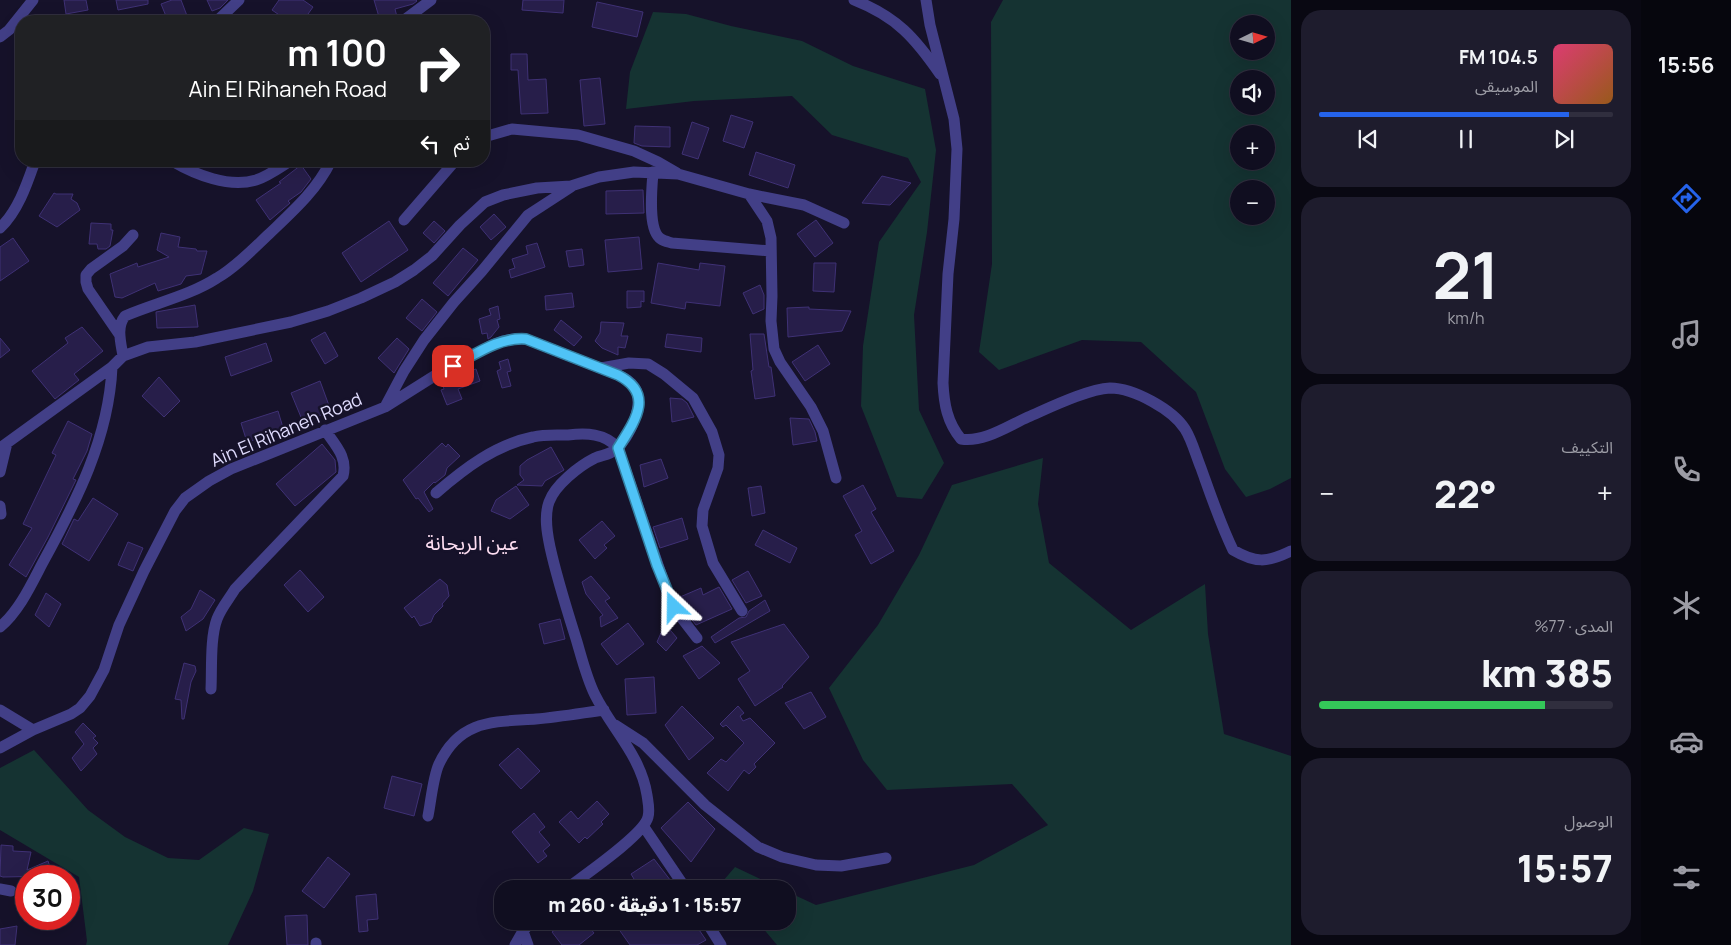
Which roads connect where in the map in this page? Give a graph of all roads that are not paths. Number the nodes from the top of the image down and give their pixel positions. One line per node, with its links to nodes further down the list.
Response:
1 (33, 0): 6 (street)
2 (239, 0): 7 (street)
3 (431, 0): 8 (street)
4 (854, 0): 11 (street)
5 (926, 0): 11 (street)
6 (21, 15)
7 (223, 15)
8 (412, 15)
9 (15, 22): 10 (street)
10 (0, 37)
11 (944, 80): 38 (street)
12 (490, 135): 19 (street)
13 (33, 167): 24 (street)
14 (185, 167): 15 (street)
15 (279, 167)
16 (328, 167): 27 (street)
17 (449, 167): 22 (street)
18 (652, 172): 19 (street); 20 (street); 26 (street)
19 (678, 174): 21 (street)
20 (571, 186): 28 (street); 31 (street)
21 (749, 194): 23 (street); 26 (street)
22 (404, 220)
23 (844, 223)
24 (0, 228)
25 (133, 235): 27 (street)
26 (771, 251): 36 (street)
27 (119, 334): 28 (street)
28 (123, 356): 29 (street)
29 (112, 367): 33 (street); 40 (street)
30 (600, 368): 31 (street, Ain El Rihaneh Road); 34 (street, Ain El Rihaneh Road); 39 (street)
31 (385, 406): 32 (street, Ain El Rihaneh Road)
32 (325, 430): 42 (street); 46 (street, Ain El Rihaneh Road)
33 (4, 446): 35 (street)
34 (611, 447): 37 (street); 41 (street); 44 (street, Ain El Rihaneh Road)
35 (0, 472)
36 (836, 478)
37 (436, 493)
38 (1291, 551)
39 (742, 611)
40 (0, 627)
41 (697, 638)
42 (212, 689)
43 (0, 710): 46 (street)
44 (604, 710): 45 (street, Ain El Rihaneh Road); 48 (street)
45 (612, 722): 49 (street, Ain El Rihaneh Road); 50 (street)
46 (33, 730): 47 (street, Ain El Rihaneh Road)
47 (0, 748)
48 (428, 816)
49 (644, 827): 51 (street); 52 (street)
50 (886, 858)
51 (578, 880)
52 (680, 880)
53 (712, 930): 57 (street)
54 (524, 931): 55 (street); 56 (street)
55 (515, 945)
56 (528, 945)
57 (721, 945)

